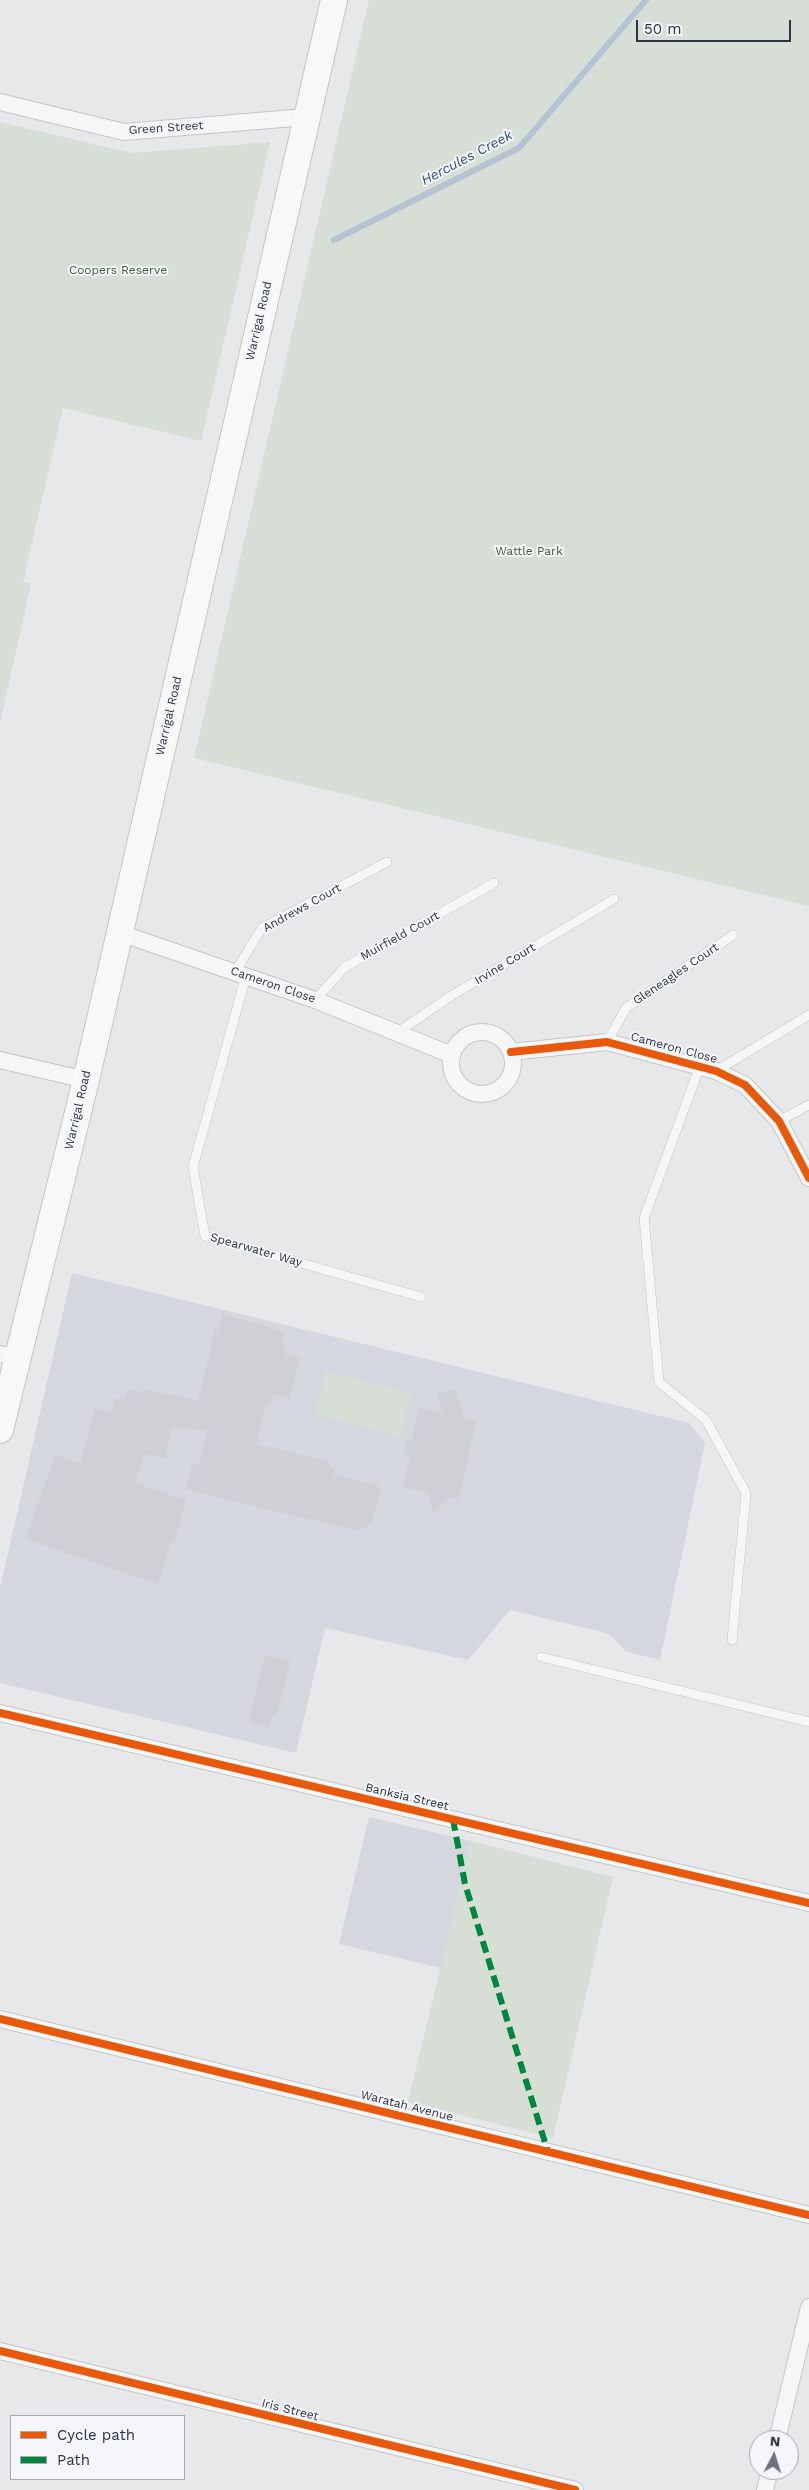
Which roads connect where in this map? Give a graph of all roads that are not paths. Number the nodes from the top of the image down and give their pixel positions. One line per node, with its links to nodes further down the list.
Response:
1 (334, 0): 3 (main road, Warrigal Road)
2 (0, 102): 3 (street, Green Street)
3 (306, 118): 7 (main road, Warrigal Road)
4 (387, 862): 9 (lane, Andrews Court)
5 (494, 884): 10 (lane, Muirfield Court)
6 (614, 899): 12 (lane, Irvine Court)
7 (120, 933): 9 (street, Cameron Close); 19 (main road, Warrigal Road)
8 (734, 935): 13 (lane, Gleneagles Court)
9 (240, 974): 10 (street, Cameron Close); 23 (lane, Spearwater Way)
10 (315, 1000): 12 (street, Cameron Close)
11 (809, 1016): 18 (lane)
12 (398, 1032): 15 (street, Cameron Close)
13 (607, 1042): 14 (street, Cameron Close); 17 (street, Cameron Close)
14 (511, 1052): 15 (street); 15 (street)
15 (452, 1055)
16 (0, 1060): 19 (street)
17 (700, 1066): 18 (street, Cameron Close); 26 (lane)
18 (716, 1071): 21 (street, Cameron Close)
19 (86, 1080): 24 (main road, Warrigal Road)
20 (809, 1105): 21 (lane)
21 (780, 1121): 22 (street, Cameron Close)
22 (809, 1178)
23 (421, 1296)
24 (9, 1356): 25 (main road, Warrigal Road)
25 (0, 1430)
26 (732, 1640)
27 (541, 1657): 29 (lane)
28 (0, 1712): 30 (street, Banksia Street)
29 (809, 1722)
30 (809, 1903)
31 (0, 2019): 32 (street, Waratah Avenue)
32 (809, 2215)
33 (809, 2307): 35 (street)
34 (0, 2351): 37 (street, Iris Street)
35 (802, 2368): 36 (street)
36 (780, 2430)
37 (575, 2490)

